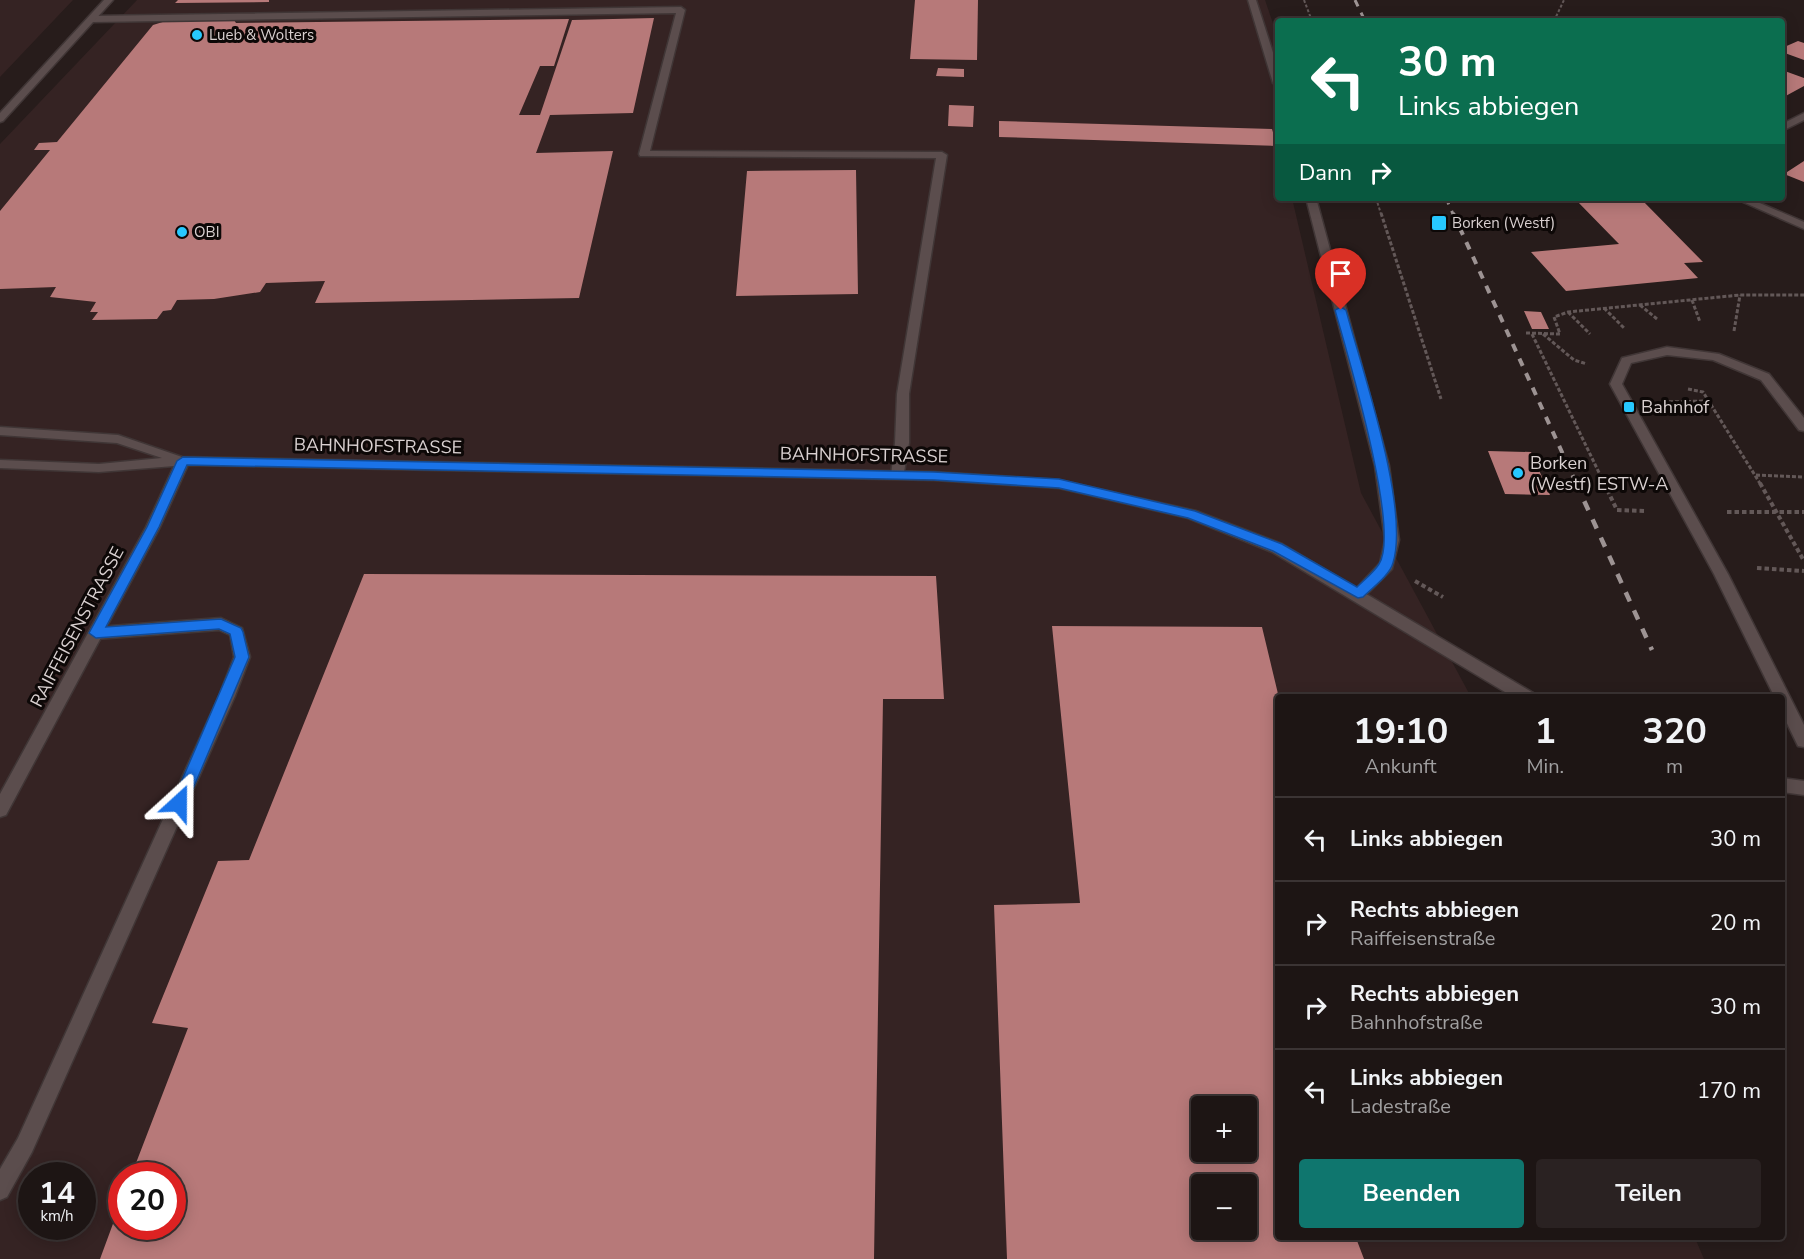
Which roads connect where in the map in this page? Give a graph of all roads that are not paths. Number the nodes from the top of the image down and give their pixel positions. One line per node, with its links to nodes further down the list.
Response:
1 (110, 0): 3 (street)
2 (1252, 0): 4 (street)
3 (93, 19): 6 (street); 15 (street)
4 (1275, 73)
5 (1804, 116): 7 (street)
6 (0, 119)
7 (1785, 126)
8 (1312, 201): 16 (street)
9 (1745, 201): 10 (street)
10 (1804, 226)
11 (1804, 427): 19 (street)
12 (0, 431): 13 (street)
13 (183, 461): 14 (street); 15 (street, BAHNHOFSTRASSE); 17 (street, RAIFFEISENSTRASSE)
14 (0, 464)
15 (898, 475): 16 (street, BAHNHOFSTRASSE)
16 (1358, 594): 18 (street, BAHNHOFSTRASSE)
17 (96, 633): 24 (street, RAIFFEISENSTRASSE); 25 (street)
18 (1522, 694)
19 (1781, 694)
20 (1785, 703): 21 (street)
21 (1804, 741)
22 (1785, 785): 23 (street)
23 (1804, 788)
24 (0, 810)
25 (0, 1190)

